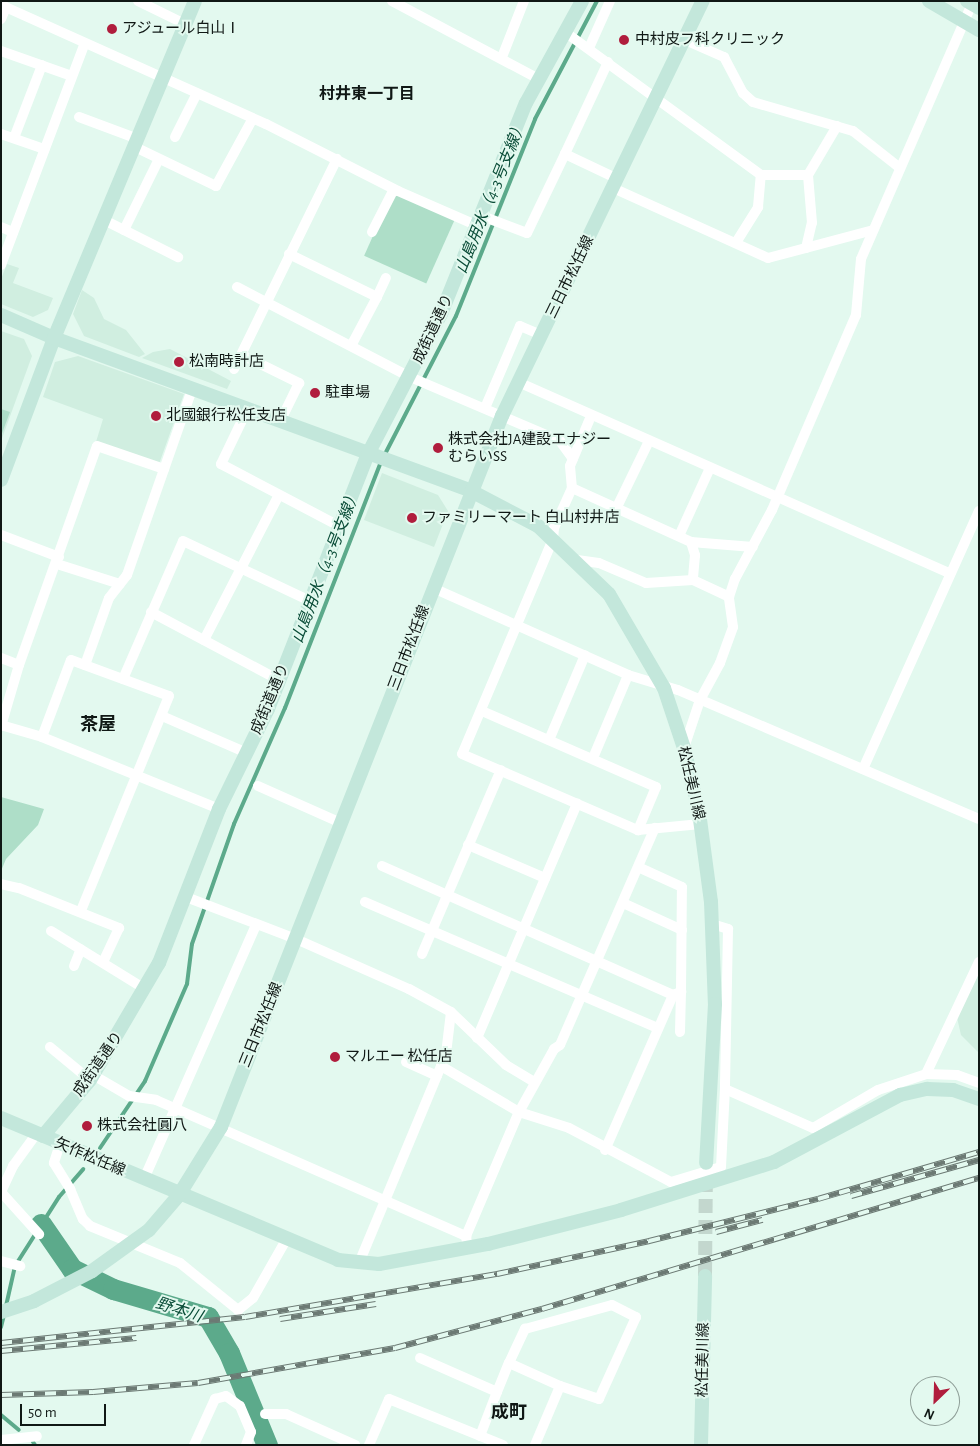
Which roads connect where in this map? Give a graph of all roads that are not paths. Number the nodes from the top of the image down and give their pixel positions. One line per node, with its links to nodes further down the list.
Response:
1 (138, 1): 13 (street)
2 (195, 1): 13 (street)
3 (392, 1): 19 (street)
4 (524, 1): 19 (street)
5 (582, 1): 15 (street, 成街道通り)
6 (610, 1): 15 (street)
7 (703, 1): 16 (street, 三日市松任線)
8 (929, 1): 12 (street)
9 (973, 5): 12 (street)
10 (4, 6): 11 (street); 17 (street)
11 (1, 19)
12 (965, 21): 14 (street); 38 (street)
13 (185, 24): 23 (street)
14 (979, 30)
15 (577, 40): 20 (street); 24 (street, 成街道通り)
16 (684, 40): 26 (street, 三日市松任線); 29 (street)
17 (85, 43): 22 (street); 23 (street)
18 (1, 50): 21 (street)
19 (502, 58): 24 (street)
20 (608, 62): 26 (street); 35 (street)
21 (42, 65): 22 (street); 31 (street)
22 (72, 76): 34 (street)
23 (162, 76): 25 (street); 33 (street)
24 (539, 79): 44 (street, 成街道通り)
25 (197, 93): 28 (street); 32 (street)
26 (657, 98): 40 (street); 41 (street, 三日市松任線)
27 (79, 118): 33 (street)
28 (253, 118): 36 (street); 37 (street)
29 (837, 126): 38 (street); 39 (street)
30 (1, 134): 31 (street)
31 (14, 138): 34 (street)
32 (175, 138)
33 (136, 143): 36 (street); 43 (street)
34 (44, 149): 48 (street)
35 (565, 154): 41 (street); 44 (street)
36 (160, 158): 46 (street)
37 (337, 160): 42 (street); 52 (street)
38 (900, 168): 47 (street)
39 (808, 174): 40 (street); 51 (street)
40 (761, 175): 50 (street)
41 (616, 183): 50 (street); 60 (street, 三日市松任線)
42 (394, 188): 44 (street); 49 (street)
43 (104, 220): 46 (street); 61 (street)
44 (482, 220): 65 (street, 成街道通り)
45 (1, 227): 48 (street)
46 (124, 230): 53 (street)
47 (873, 230): 51 (street); 82 (street)
48 (13, 232): 54 (street)
49 (372, 232)
50 (736, 241): 51 (street)
51 (806, 248)
52 (289, 254): 57 (street); 58 (street)
53 (178, 257)
54 (1, 265)
55 (386, 278): 57 (street)
56 (237, 287): 58 (street)
57 (377, 297): 62 (street)
58 (267, 302): 62 (street); 63 (street)
59 (1, 315): 61 (street, 松任美川線)
60 (541, 336): 66 (street, 三日市松任線); 68 (street)
61 (54, 338): 67 (street, 松任美川線); 78 (street)
62 (352, 344): 65 (street)
63 (242, 355): 64 (street); 72 (street)
64 (234, 369)
65 (420, 381): 68 (street); 74 (street, 成街道通り)
66 (518, 382): 70 (street, 三日市松任線); 71 (street)
67 (192, 389): 69 (street, 松任美川線); 77 (street)
68 (485, 408): 70 (street)
69 (247, 410): 72 (street, 松任美川線); 81 (street)
70 (502, 416): 75 (street); 80 (street, 三日市松任線)
71 (592, 416): 73 (street); 75 (street)
72 (280, 422): 74 (street, 松任美川線)
73 (649, 441): 76 (street); 83 (street)
74 (378, 457): 80 (street, 松任美川線); 85 (street, 成街道通り)
75 (573, 459): 79 (street)
76 (710, 468): 82 (street); 87 (street)
77 (164, 469): 91 (street); 96 (street)
78 (1, 480)
79 (572, 488): 83 (street); 88 (street)
80 (471, 491): 88 (street, 松任美川線); 97 (street, 三日市松任線)
81 (279, 495): 85 (street); 93 (street)
82 (776, 497): 90 (street); 94 (street)
83 (616, 509): 87 (street)
84 (979, 511): 94 (street)
85 (339, 526): 99 (street, 成街道通り)
86 (1, 536): 91 (street)
87 (679, 536): 89 (street)
88 (553, 539): 92 (street, 松任美川線); 101 (street)
89 (690, 542): 90 (street); 95 (street)
90 (753, 546): 98 (street)
91 (58, 560): 96 (street); 105 (street)
92 (577, 560): 95 (street); 110 (street, 松任美川線)
93 (240, 566): 99 (street); 100 (street); 102 (street)
94 (950, 573): 120 (street)
95 (693, 580): 98 (street)
96 (120, 584): 106 (street)
97 (433, 588): 101 (street); 127 (street, 三日市松任線)
98 (729, 597): 111 (street)
99 (310, 601): 109 (street, 成街道通り)
100 (152, 612): 102 (street); 108 (street)
101 (516, 626): 103 (street); 112 (street)
102 (204, 640): 109 (street)
103 (586, 655): 107 (street); 116 (street)
104 (1, 658): 105 (street)
105 (19, 665): 114 (street)
106 (85, 665): 108 (street); 115 (street)
107 (628, 674): 110 (street); 119 (street)
108 (123, 679): 113 (street)
109 (279, 680): 118 (street, 成街道通り)
110 (664, 688): 111 (street); 117 (street, 松任美川線)
111 (700, 700): 117 (street); 120 (street)
112 (482, 711): 116 (street); 121 (street)
113 (162, 716): 118 (street); 122 (street)
114 (1, 726): 115 (street)
115 (42, 737): 122 (street)
116 (549, 740): 119 (street)
117 (684, 748): 128 (street, 松任美川線)
118 (247, 753): 125 (street, 成街道通り)
119 (593, 758): 130 (street)
120 (863, 769): 126 (street)
121 (500, 770): 124 (street); 131 (street)
122 (138, 775): 125 (street); 140 (street)
123 (258, 786): 127 (street)
124 (577, 803): 130 (street); 134 (street)
125 (219, 809): 137 (street, 成街道通り)
126 (979, 818)
127 (341, 822): 147 (street, 三日市松任線)
128 (701, 824): 129 (street); 142 (street, 松任美川線)
129 (655, 828): 130 (street); 133 (street)
130 (638, 830)
131 (468, 845): 134 (street); 136 (street)
132 (382, 866): 136 (street)
133 (638, 867): 139 (street); 145 (street)
134 (545, 878): 144 (street)
135 (1, 884): 140 (street)
136 (446, 894): 143 (street); 144 (street)
137 (186, 897): 141 (street); 155 (street, 成街道通り)
138 (365, 902): 143 (street)
139 (622, 903): 145 (street); 152 (street)
140 (81, 911): 150 (street)
141 (256, 924): 147 (street); 172 (street)
142 (712, 924): 170 (street); 179 (street, 松任美川線)
143 (430, 929): 149 (street); 151 (street)
144 (523, 930): 151 (street); 152 (street)
145 (682, 930): 156 (street)
146 (51, 931): 148 (street)
147 (296, 939): 158 (street); 175 (street, 三日市松任線)
148 (81, 949): 150 (street); 154 (street)
149 (422, 954)
150 (103, 962): 155 (street)
151 (509, 962): 157 (street); 161 (street)
152 (597, 962): 156 (street); 157 (street)
153 (979, 962): 165 (street)
154 (74, 966)
155 (145, 989): 167 (street, 成街道通り)
156 (677, 993): 159 (street); 160 (street)
157 (583, 994): 159 (street); 168 (street)
158 (451, 1012): 161 (street); 164 (street)
159 (658, 1028): 178 (street)
160 (680, 1032)
161 (477, 1038): 168 (street)
162 (50, 1047): 167 (street)
163 (406, 1062): 166 (street)
164 (441, 1066): 166 (street); 173 (street)
165 (926, 1074): 169 (street); 170 (street)
166 (437, 1076): 183 (street)
167 (92, 1077): 172 (street); 176 (street, 成街道通り)
168 (534, 1082): 173 (street)
169 (979, 1083)
170 (725, 1089): 178 (street)
171 (979, 1099): 186 (street, 矢作松任線)
172 (174, 1107): 175 (street); 180 (street)
173 (519, 1112): 178 (street); 186 (street)
174 (1, 1118): 176 (street, 矢作松任線)
175 (221, 1127): 182 (street, 三日市松任線); 183 (street)
176 (40, 1135): 177 (street, 矢作松任線); 181 (street)
177 (60, 1144): 180 (street, 矢作松任線); 187 (street)
178 (605, 1150)
179 (706, 1163)
180 (144, 1179): 182 (street, 矢作松任線)
181 (1, 1192): 184 (street)
182 (179, 1195): 185 (street, 矢作松任線); 187 (street, 三日市松任線)
183 (384, 1200): 186 (street); 188 (street)
184 (37, 1231)
185 (286, 1240): 187 (street); 188 (street, 矢作松任線)
186 (467, 1242): 188 (street, 矢作松任線)
187 (133, 1243): 192 (street, 三日市松任線)
188 (359, 1263)
189 (5, 1264): 190 (street)
190 (20, 1266)
191 (705, 1276): 207 (street, 松任美川線)
192 (7, 1310)
193 (420, 1358): 196 (street)
194 (510, 1363): 195 (street); 195 (street); 196 (street)
195 (560, 1386): 206 (street)
196 (497, 1392): 199 (street)
197 (265, 1414): 203 (street)
198 (37, 1436): 200 (street)
199 (480, 1436): 204 (street); 205 (street)
200 (1, 1440)
201 (194, 1445): 202 (street)
202 (246, 1445)
203 (355, 1445)
204 (369, 1445)
205 (503, 1445)
206 (535, 1445)
207 (701, 1445)

